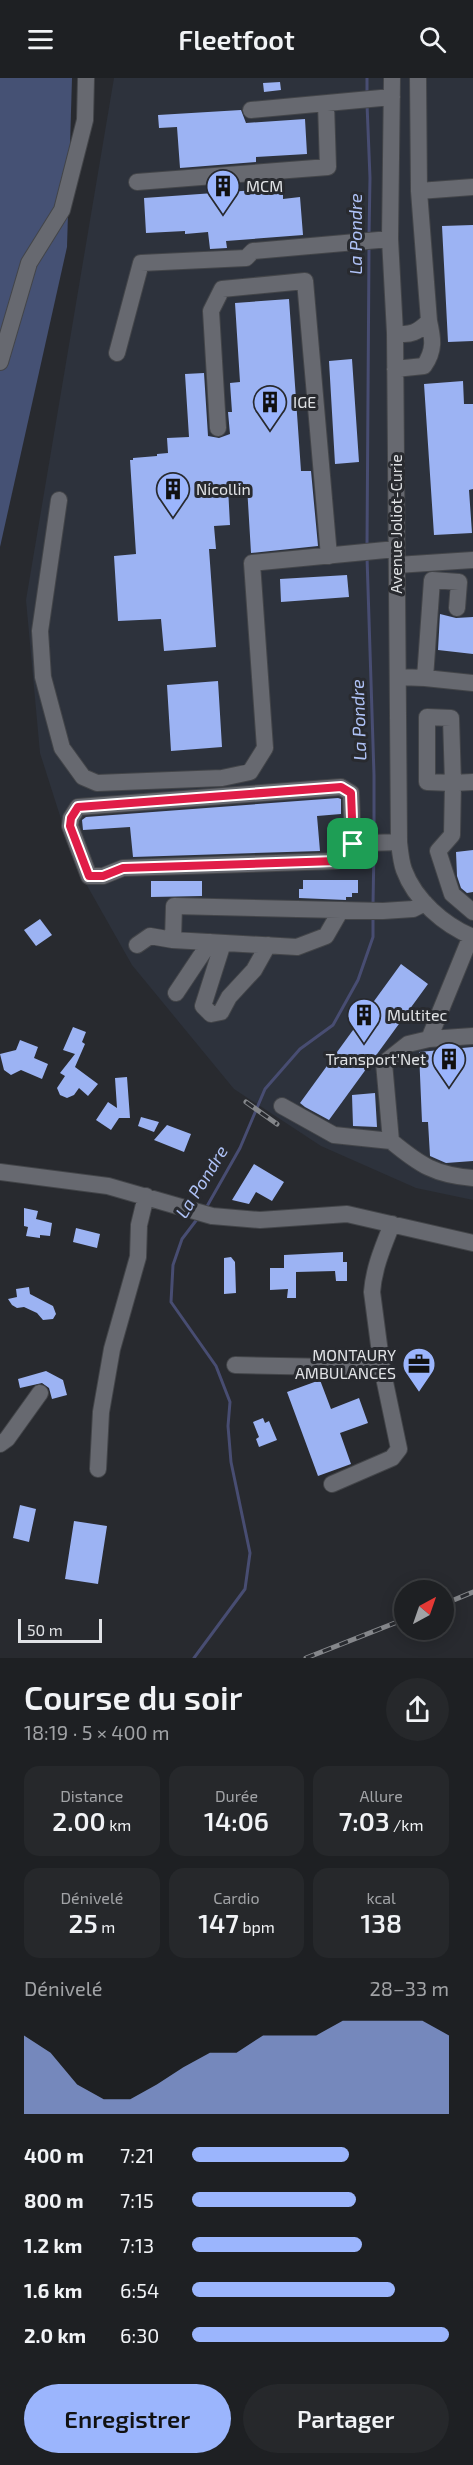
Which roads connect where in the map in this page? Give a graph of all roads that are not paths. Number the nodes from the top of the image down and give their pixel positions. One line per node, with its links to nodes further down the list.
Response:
1 (86, 78): 14 (street)
2 (392, 78): 4 (street, Avenue Joliot-Curie)
3 (418, 78): 9 (street)
4 (377, 99): 5 (street); 10 (street, Avenue Joliot-Curie)
5 (326, 104): 6 (street); 7 (street)
6 (251, 110)
7 (137, 182)
8 (473, 187): 9 (street)
9 (419, 191): 11 (street)
10 (385, 239): 12 (street, Avenue Joliot-Curie); 13 (street)
11 (429, 321): 12 (street); 15 (street)
12 (395, 333): 15 (street, Avenue Joliot-Curie)
13 (117, 353)
14 (0, 362)
15 (395, 369): 18 (street, Avenue Joliot-Curie)
16 (218, 428): 19 (street)
17 (59, 500): 19 (street)
18 (391, 555): 19 (street); 20 (street); 22 (street, Avenue Joliot-Curie)
19 (329, 556)
20 (473, 560)
21 (457, 608): 23 (street)
22 (398, 677): 23 (street); 27 (street, Avenue Joliot-Curie)
23 (425, 678): 24 (street)
24 (473, 683)
25 (473, 782): 30 (street)
26 (360, 843): 26 (street); 27 (street)
27 (392, 843): 28 (street, Avenue Joliot-Curie)
28 (425, 903): 29 (street); 31 (street, Avenue Joliot-Curie)
29 (341, 910): 32 (street); 35 (street)
30 (473, 912)
31 (472, 936): 38 (street)
32 (174, 940): 33 (street); 34 (street)
33 (216, 943): 35 (street); 35 (street); 36 (street)
34 (137, 945)
35 (268, 945)
36 (176, 993)
37 (473, 1036): 38 (street)
38 (429, 1039): 40 (street)
39 (282, 1106): 40 (street)
40 (391, 1141): 42 (street)
41 (0, 1172): 43 (street)
42 (473, 1178)
43 (146, 1196): 44 (street); 50 (street)
44 (392, 1224): 45 (street); 47 (street)
45 (473, 1243)
46 (235, 1365): 47 (street)
47 (382, 1368): 51 (street)
48 (40, 1393): 49 (street)
49 (0, 1444)
50 (98, 1469)
51 (332, 1484)

